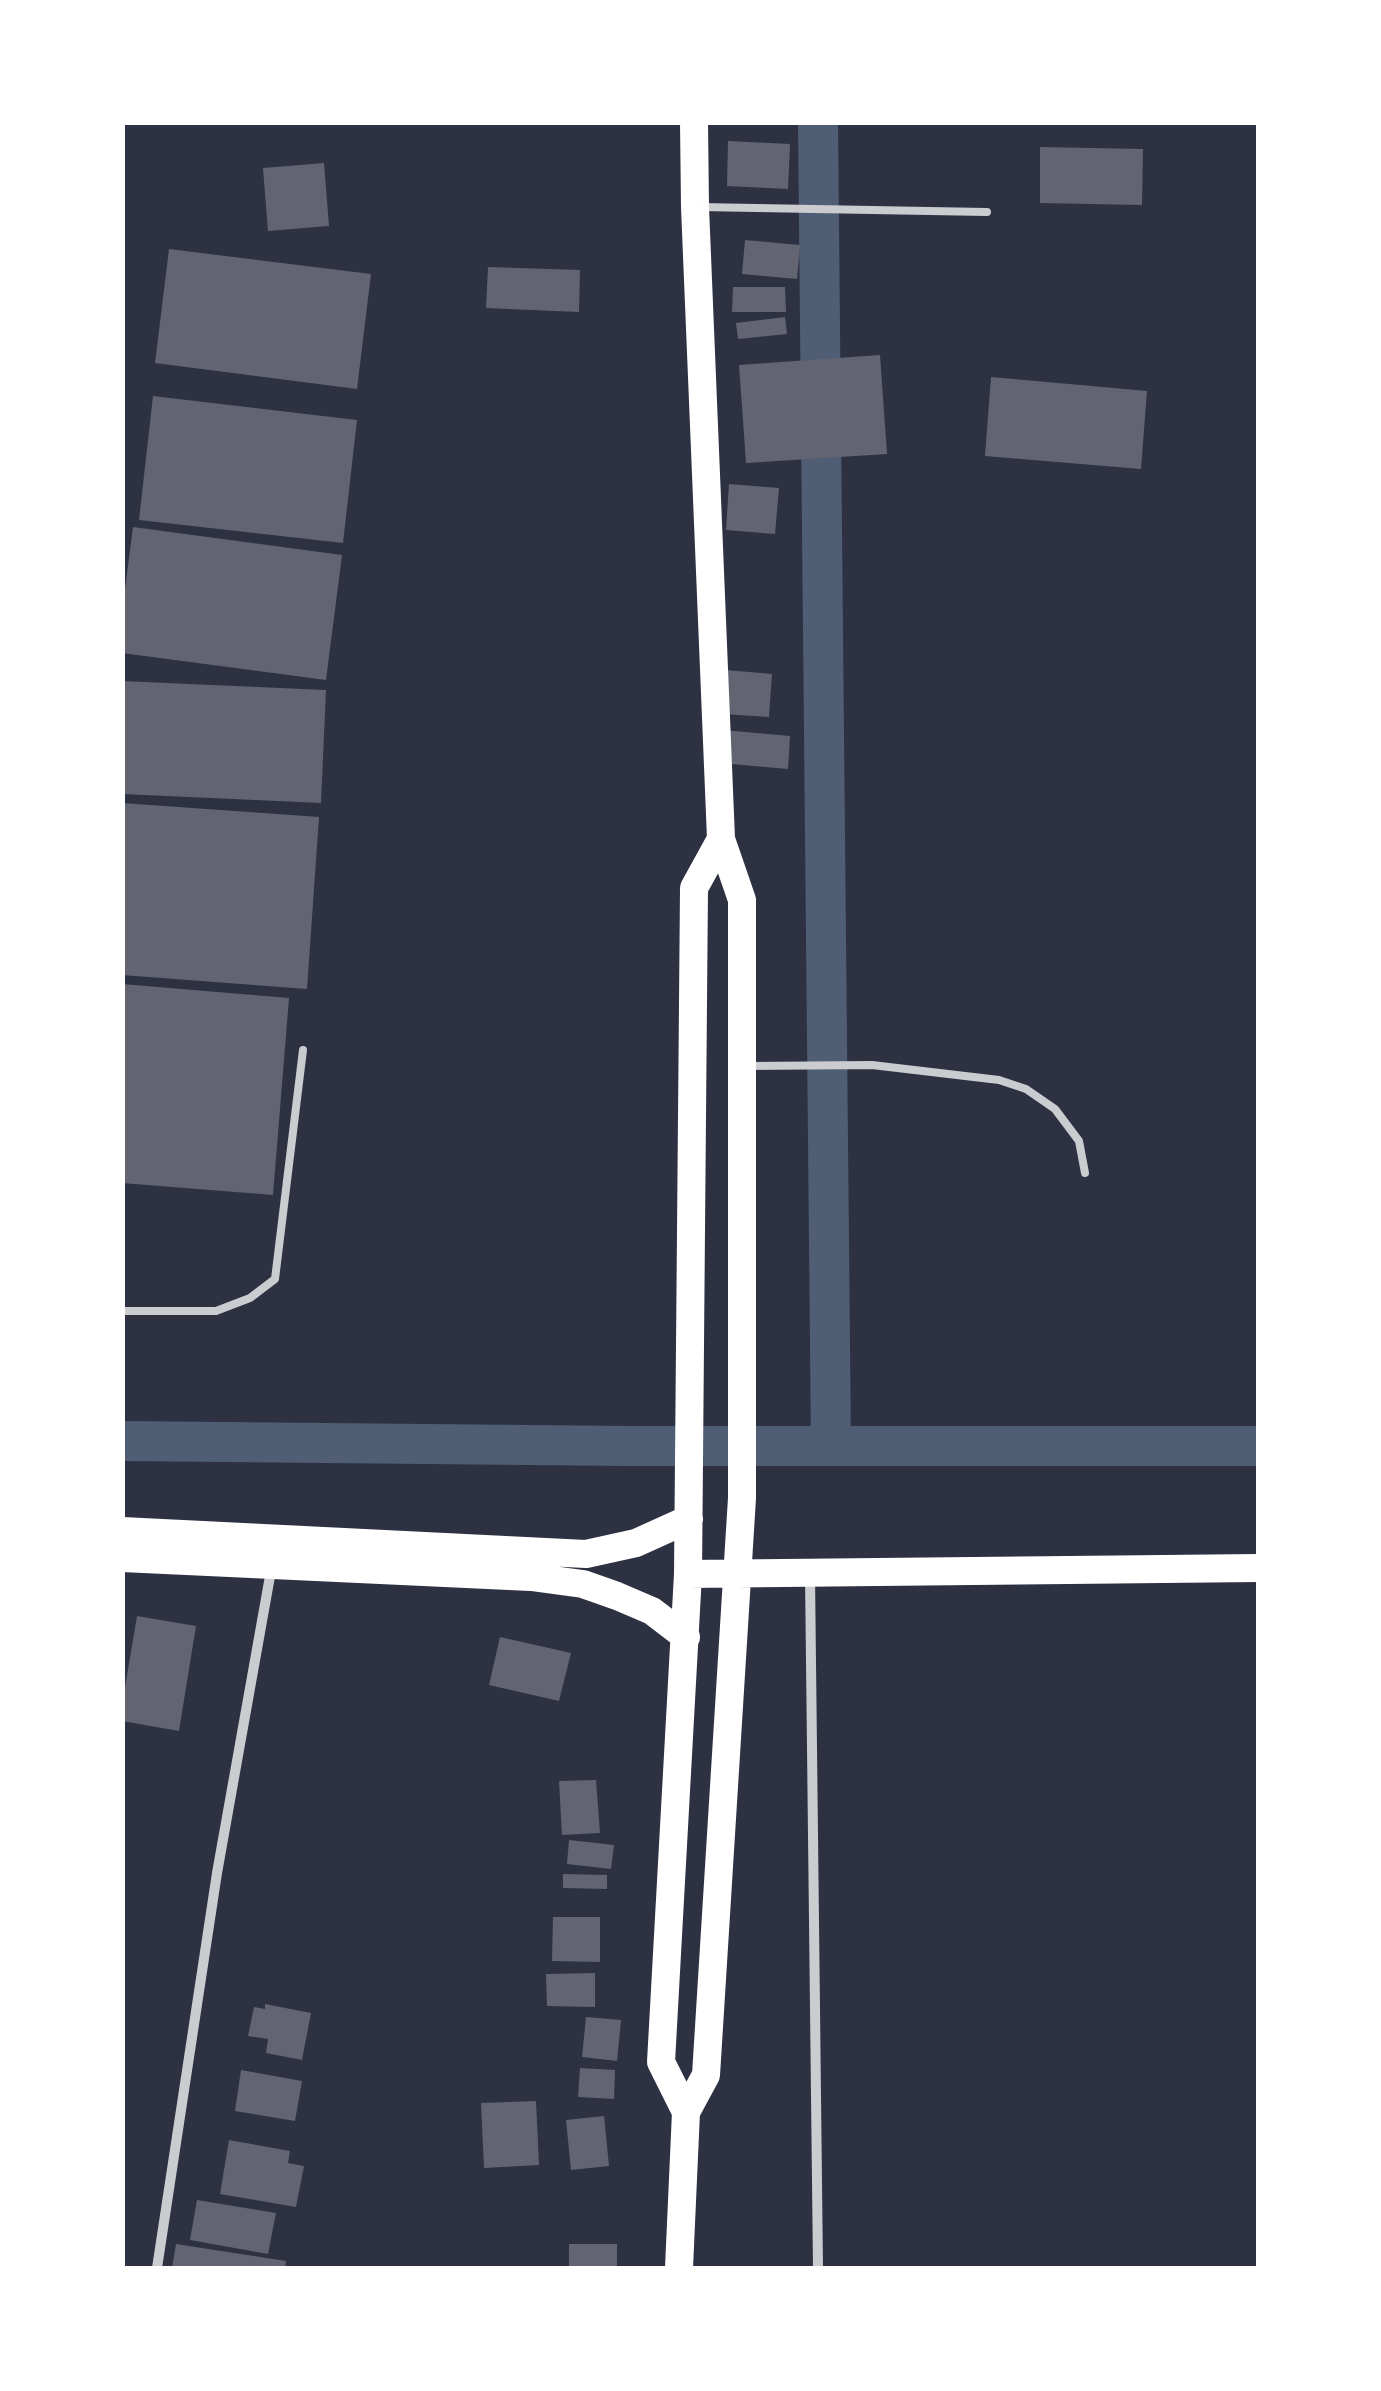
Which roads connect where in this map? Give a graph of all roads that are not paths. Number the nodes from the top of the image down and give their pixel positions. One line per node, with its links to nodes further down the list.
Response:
1 (694, 122): 2 (highway)
2 (695, 207): 3 (lane); 4 (highway)
3 (987, 212)
4 (721, 839): 6 (highway); 9 (highway)
5 (303, 1050): 8 (lane)
6 (742, 1066): 7 (lane); 15 (highway)
7 (1085, 1173)
8 (122, 1311)
9 (689, 1508): 10 (highway); 14 (highway)
10 (122, 1531)
11 (122, 1558): 12 (highway)
12 (272, 1564): 17 (highway); 19 (street)
13 (1258, 1568): 16 (highway)
14 (688, 1574): 15 (highway); 17 (highway)
15 (738, 1574): 16 (highway); 18 (highway)
16 (810, 1574): 21 (street)
17 (686, 1637): 18 (highway)
18 (686, 2112): 20 (highway)
19 (157, 2268)
20 (679, 2268)
21 (818, 2268)

